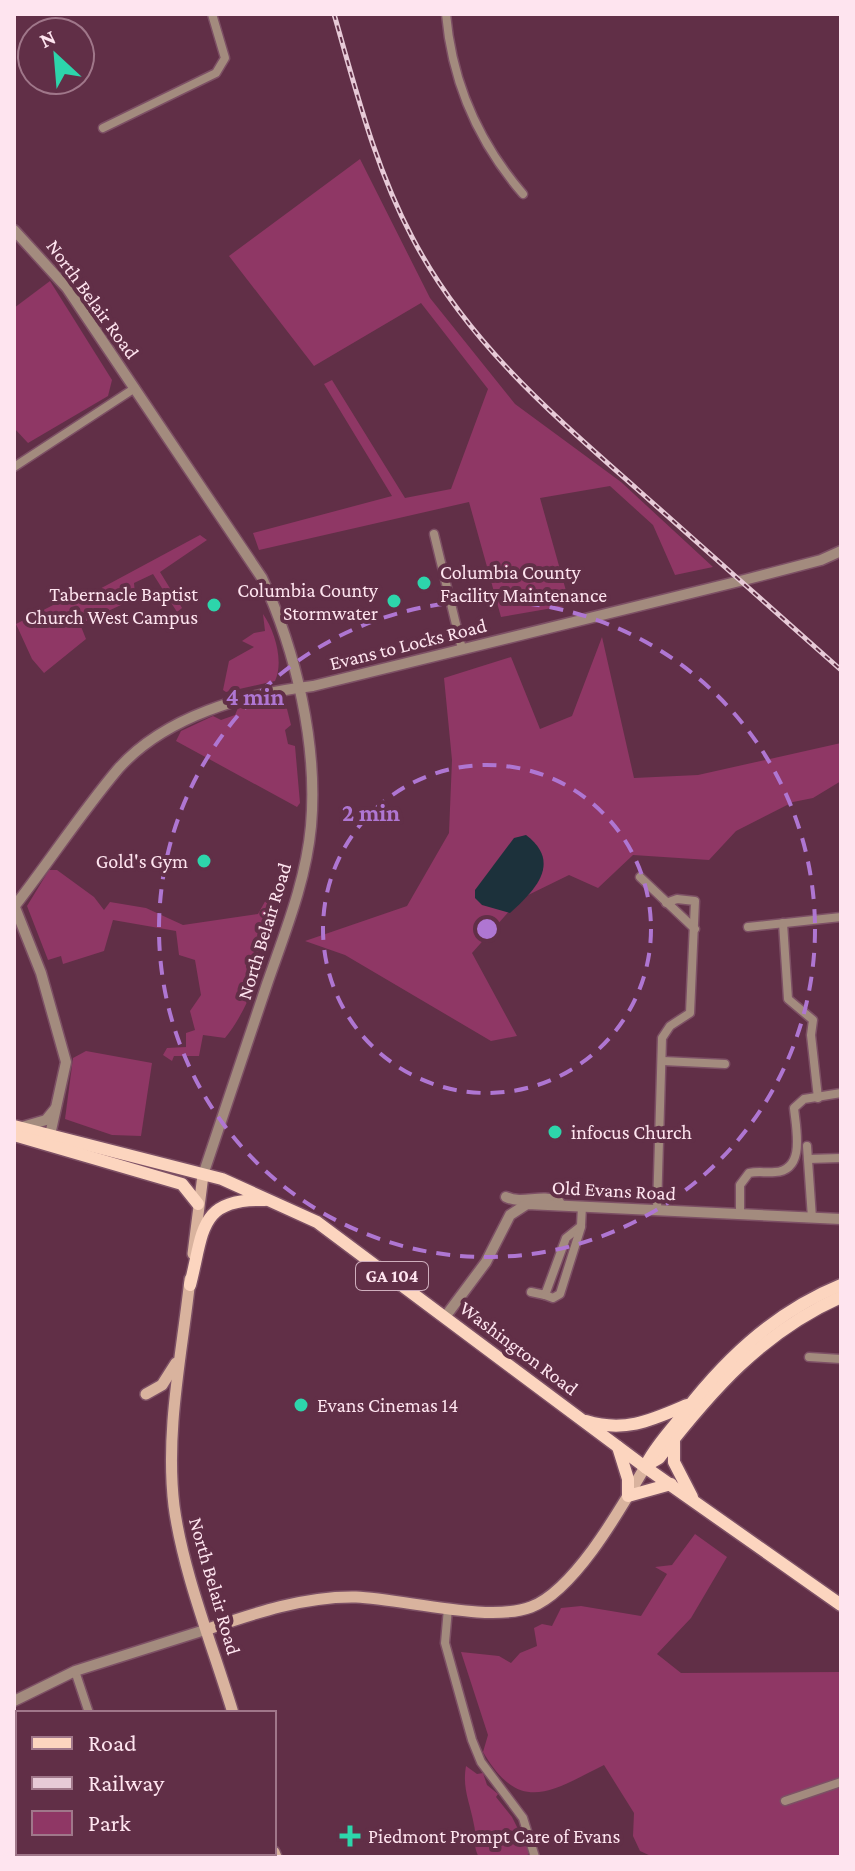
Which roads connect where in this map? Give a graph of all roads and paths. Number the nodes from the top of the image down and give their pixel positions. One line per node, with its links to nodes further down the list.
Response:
1 (212, 14): 3 (street)
2 (446, 14): 4 (street)
3 (103, 128)
4 (523, 194)
5 (14, 230): 6 (street, North Belair Road)
6 (135, 388): 7 (street); 11 (street, North Belair Road)
7 (14, 467)
8 (434, 534): 10 (street)
9 (841, 551): 10 (street, Evans to Locks Road)
10 (462, 649): 11 (street, Evans to Locks Road)
11 (298, 687): 14 (street, Evans to Locks Road); 29 (street, North Belair Road)
12 (640, 877): 13 (street)
13 (666, 903): 18 (street); 18 (street)
14 (14, 906): 23 (street)
15 (841, 917): 16 (street)
16 (783, 923): 17 (street); 22 (street)
17 (748, 927)
18 (695, 929): 19 (street)
19 (663, 1061): 20 (street); 35 (street)
20 (725, 1064)
21 (841, 1093): 22 (street)
22 (818, 1098): 36 (street)
23 (59, 1104): 24 (street); 25 (street)
24 (16, 1129): 25 (main road, Washington Road / GA 104); 32 (main road)
25 (50, 1135): 29 (main road, Washington Road / GA 104)
26 (807, 1146): 28 (street)
27 (841, 1158): 28 (street)
28 (808, 1159): 37 (street)
29 (203, 1175): 31 (main road, Washington Road / GA 104); 32 (main road, North Belair Road)
30 (506, 1197): 33 (street)
31 (274, 1201): 40 (main road); 45 (main road, Washington Road / GA 104)
32 (198, 1204): 40 (main road, North Belair Road)
33 (564, 1205): 34 (street, Old Evans Road); 45 (street, Old Evans Road)
34 (582, 1206): 35 (street, Old Evans Road); 39 (street)
35 (657, 1210): 36 (street, Old Evans Road)
36 (740, 1214): 37 (street, Old Evans Road)
37 (812, 1218): 38 (street, Old Evans Road)
38 (841, 1219)
39 (581, 1226): 43 (street); 43 (street)
40 (190, 1285): 47 (main road, North Belair Road)
41 (841, 1285): 50 (main road)
42 (531, 1292): 43 (street)
43 (545, 1295)
44 (841, 1297): 52 (main road)
45 (445, 1317): 51 (main road, Washington Road / GA 104)
46 (809, 1357): 48 (street)
47 (178, 1359): 49 (main road); 60 (main road, North Belair Road)
48 (841, 1359)
49 (146, 1394)
50 (690, 1404): 51 (main road); 54 (main road)
51 (581, 1419): 53 (main road, Washington Road / GA 104)
52 (674, 1438): 54 (main road); 57 (main road)
53 (618, 1447): 54 (main road, Washington Road / GA 104); 56 (main road)
54 (645, 1467): 55 (main road, Washington Road / GA 104); 56 (main road)
55 (671, 1484): 56 (main road); 57 (main road, Washington Road / GA 104)
56 (628, 1496): 59 (main road)
57 (693, 1499): 58 (main road, Washington Road / GA 104)
58 (841, 1605)
59 (448, 1608): 60 (main road); 67 (street)
60 (208, 1629): 61 (street); 64 (main road, North Belair Road)
61 (75, 1671): 62 (street); 63 (street)
62 (14, 1701)
63 (88, 1711)
64 (232, 1711)
65 (841, 1782): 66 (street)
66 (785, 1801)
67 (535, 1857)

